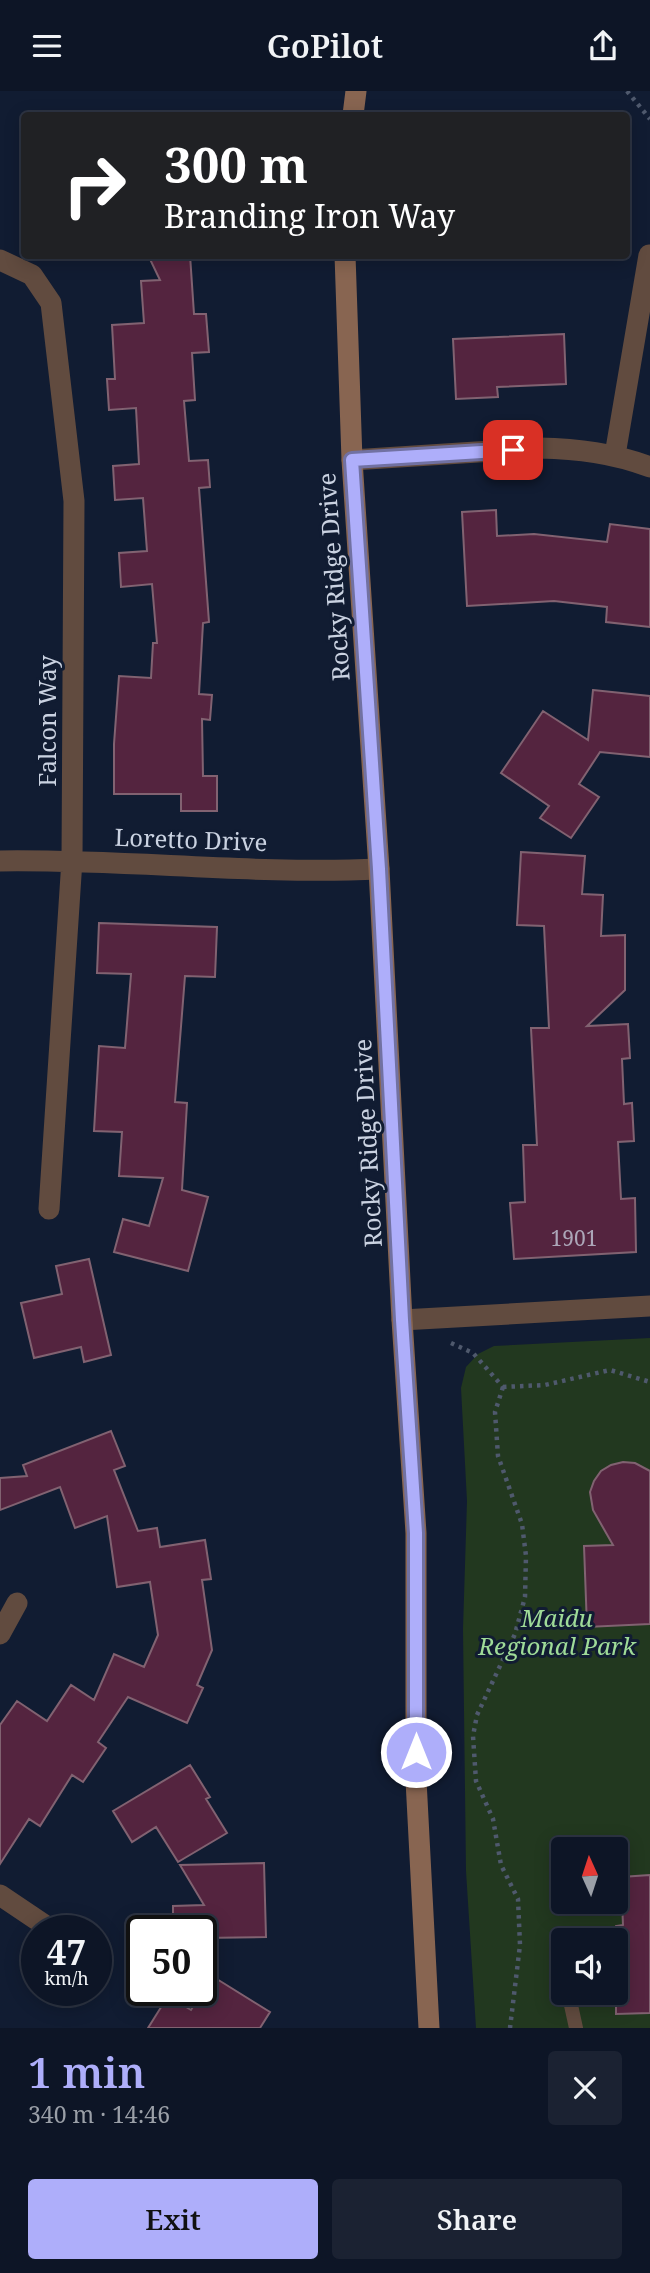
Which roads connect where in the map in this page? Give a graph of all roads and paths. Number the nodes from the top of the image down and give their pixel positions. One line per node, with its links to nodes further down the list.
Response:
1 (356, 91): 3 (main road)
2 (627, 91): 4 (path)
3 (353, 112)
4 (650, 119)
5 (649, 255): 8 (street)
6 (345, 259): 9 (main road, Rocky Ridge Drive)
7 (0, 260): 11 (street, Falcon Way)
8 (615, 455): 9 (street); 10 (street)
9 (352, 460): 13 (main road, Rocky Ridge Drive)
10 (650, 467)
11 (72, 860): 12 (street, Loretto Drive); 13 (street, Loretto Drive); 14 (street, Falcon Way)
12 (0, 861)
13 (379, 869): 16 (main road, Rocky Ridge Drive)
14 (49, 1209)
15 (650, 1306): 16 (street)
16 (402, 1320): 25 (main road, Rocky Ridge Drive)
17 (449, 1342): 19 (path)
18 (650, 1382): 19 (path)
19 (503, 1387): 26 (path)
20 (18, 1603): 21 (street)
21 (0, 1634)
22 (0, 1895): 23 (street)
23 (30, 1915)
24 (571, 2005): 27 (lane)
25 (429, 2028)
26 (510, 2028)
27 (576, 2028)

